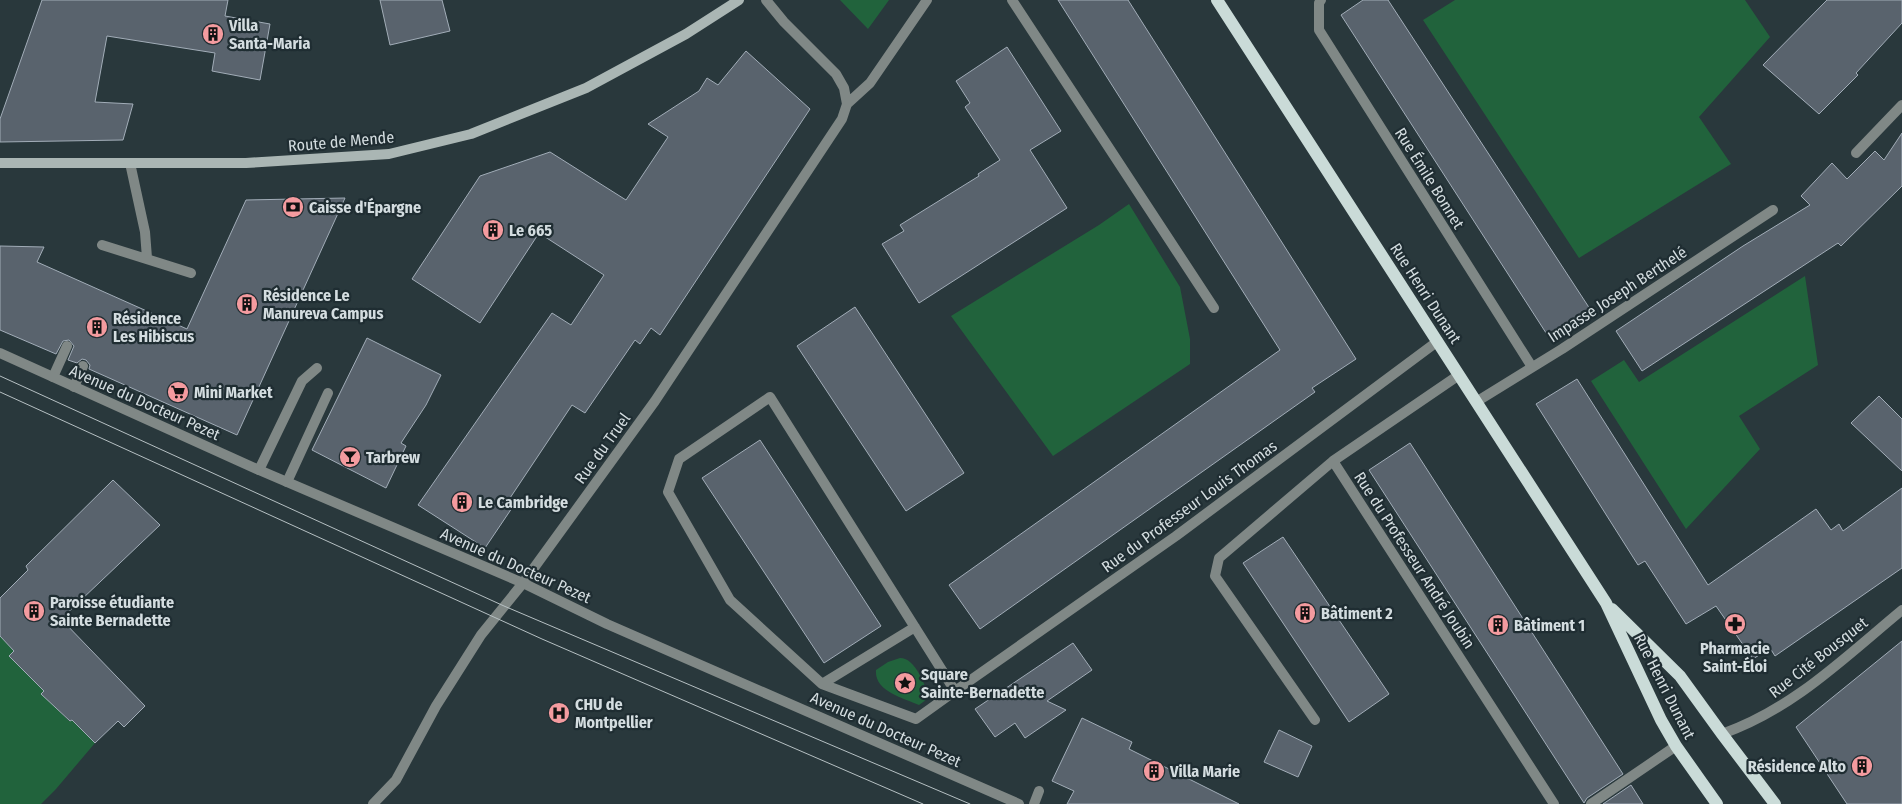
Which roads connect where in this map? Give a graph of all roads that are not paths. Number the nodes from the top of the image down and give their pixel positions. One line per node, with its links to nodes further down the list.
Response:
1 (739, 0): 10 (main road, Route de Mende)
2 (766, 0): 7 (street)
3 (927, 0): 7 (street, Rue du Truel)
4 (1012, 0): 16 (street)
5 (1218, 0): 17 (main road, Rue Henri Dunant)
6 (1321, 0): 21 (street, Rue Émile Bonnet)
7 (847, 104): 31 (street, Rue du Truel)
8 (1902, 105): 9 (street)
9 (1856, 153)
10 (130, 162): 11 (main road, Route de Mende); 14 (street)
11 (0, 163)
12 (1773, 210): 21 (street, Impasse Joseph Berthelé)
13 (102, 245): 14 (street)
14 (148, 258): 15 (street)
15 (191, 274)
16 (1214, 308)
17 (1438, 341): 23 (main road, Rue Henri Dunant); 36 (street, Rue du Professeur Louis Thomas)
18 (67, 346): 24 (street)
19 (0, 353): 24 (street, Avenue du Docteur Pezet)
20 (83, 366): 25 (street)
21 (1532, 367): 27 (street, Impasse Joseph Berthelé)
22 (317, 368): 29 (street)
23 (1459, 375): 27 (main road, Rue Henri Dunant); 28 (street, Rue du Professeur André Joubin)
24 (53, 377): 25 (street, Avenue du Docteur Pezet)
25 (74, 387): 29 (street, Avenue du Docteur Pezet)
26 (328, 393): 30 (street)
27 (1476, 402): 32 (main road, Rue Henri Dunant)
28 (1334, 461): 37 (street); 44 (street, Rue du Professeur André Joubin)
29 (259, 470): 30 (street, Avenue du Docteur Pezet)
30 (287, 482): 31 (street, Avenue du Docteur Pezet)
31 (523, 583): 41 (street, Rue du Truel); 42 (street, Avenue du Docteur Pezet)
32 (1606, 603): 38 (main road, Rue Henri Dunant); 39 (main road, Rue Henri Dunant)
33 (1902, 610): 38 (street, Rue Cité Bousquet)
34 (915, 628): 35 (street); 35 (street); 36 (street)
35 (822, 684): 36 (street, Rue du Professeur Louis Thomas)
36 (955, 691)
37 (1315, 720)
38 (1722, 734): 47 (main road, Rue Henri Dunant)
39 (1676, 746): 45 (street); 46 (main road, Rue Henri Dunant)
40 (1039, 791): 43 (street)
41 (374, 804)
42 (1019, 804)
43 (1034, 804)
44 (1554, 804)
45 (1591, 804)
46 (1717, 804)
47 (1775, 804)

